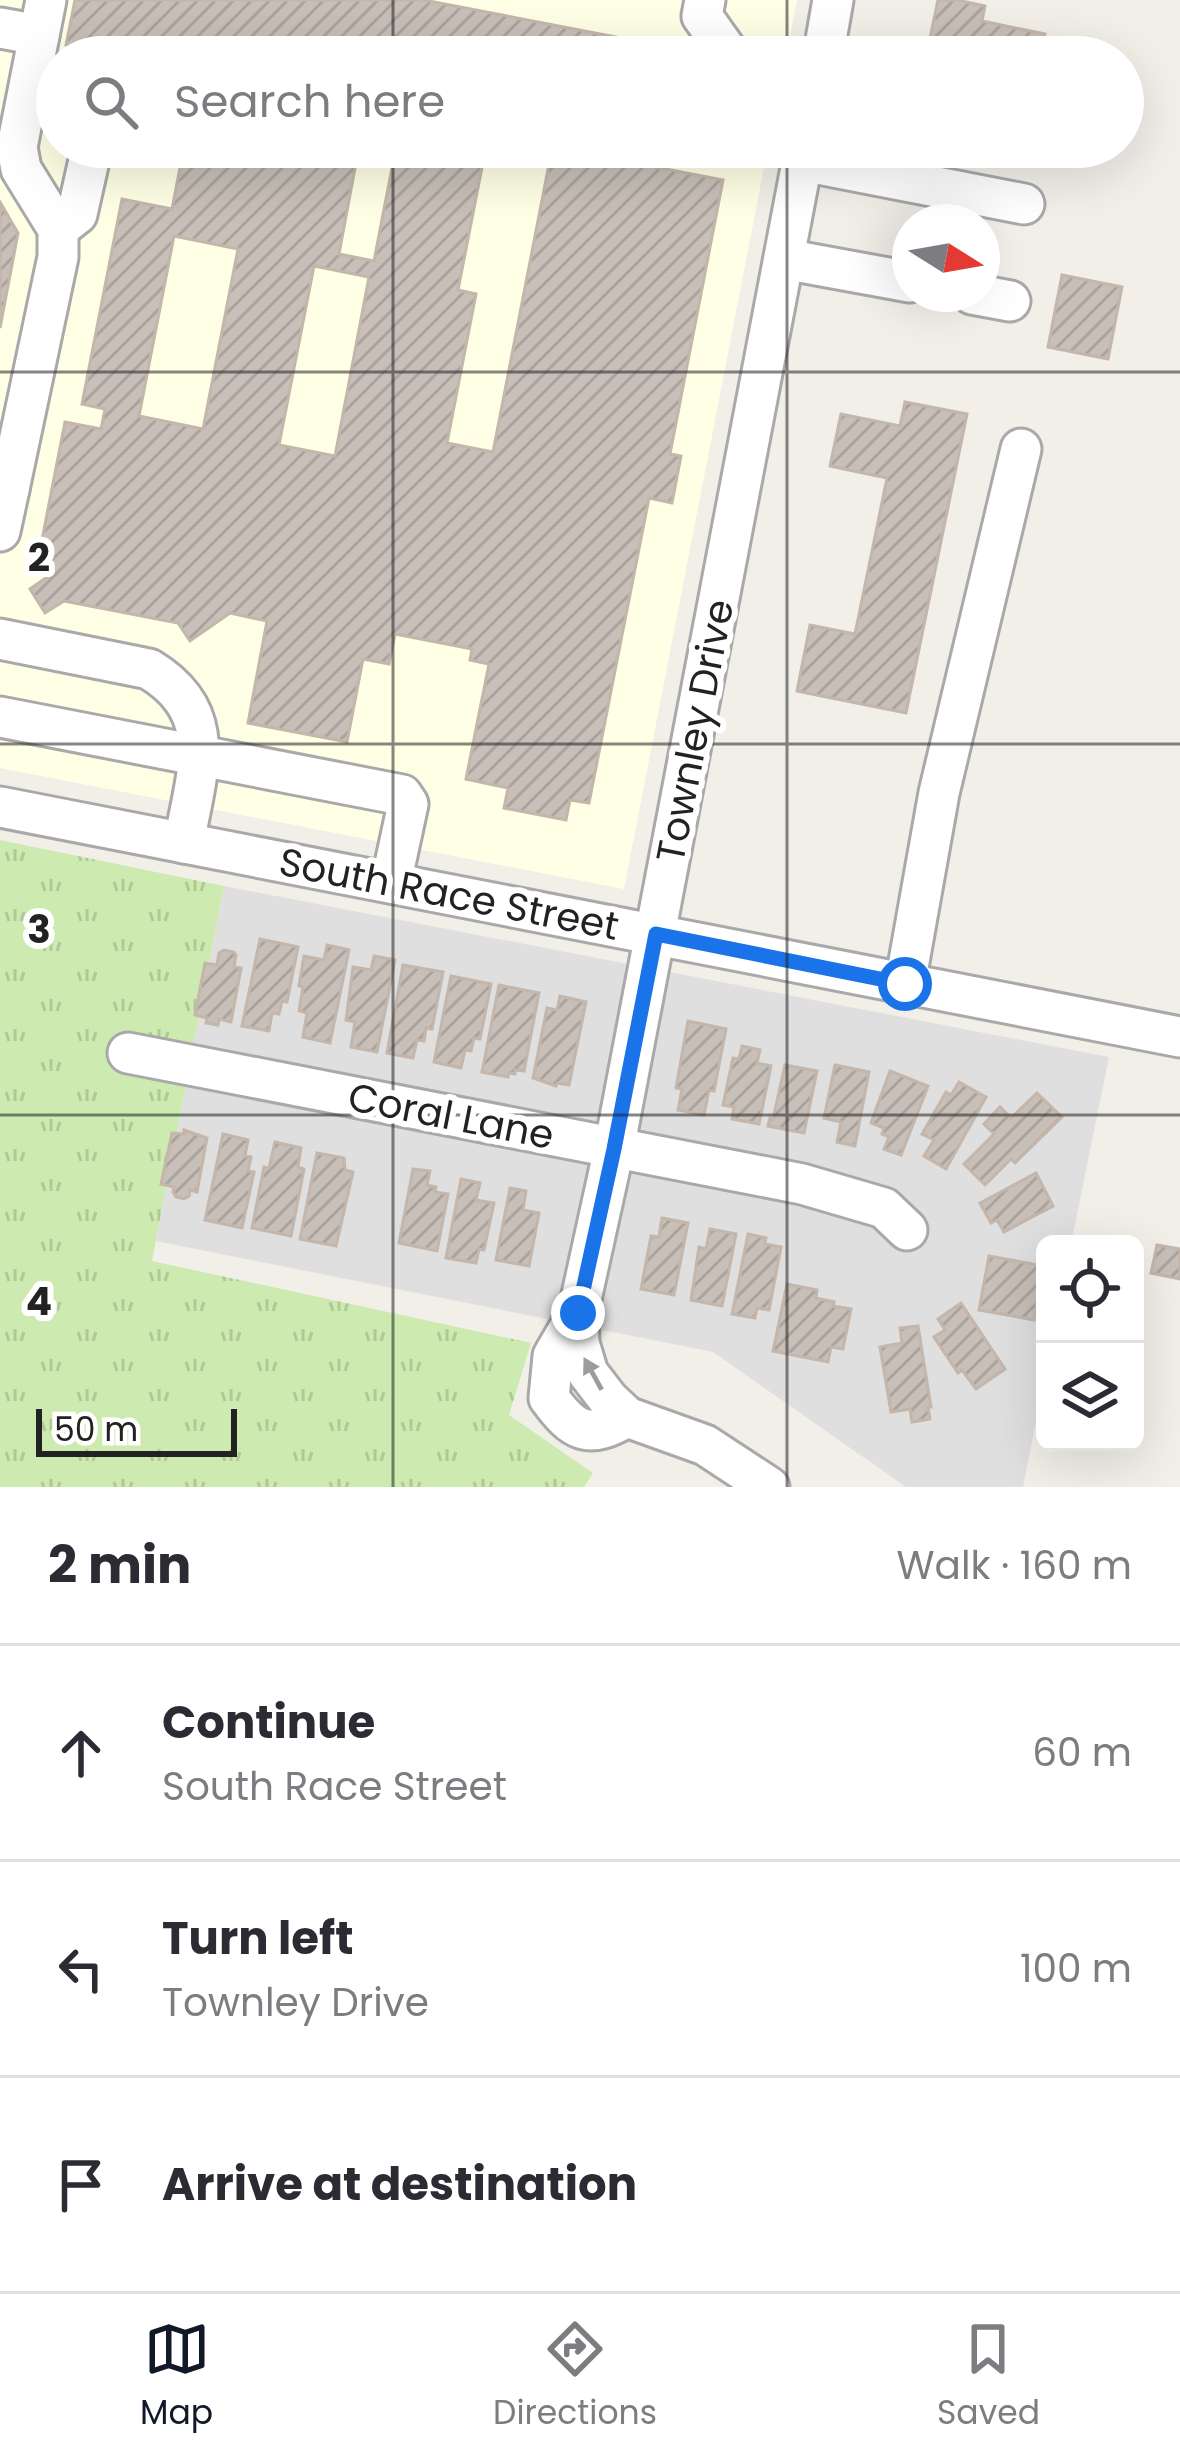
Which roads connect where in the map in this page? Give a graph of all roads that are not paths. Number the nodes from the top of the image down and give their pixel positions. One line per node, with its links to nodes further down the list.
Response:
1 (705, 0): 4 (street)
2 (833, 0): 5 (street)
3 (36, 35): 10 (street)
4 (716, 36)
5 (827, 36)
6 (87, 168): 10 (street)
7 (798, 168): 11 (street, Townley Drive)
8 (869, 168): 9 (street)
9 (1024, 204)
10 (58, 229): 14 (street)
11 (784, 259): 12 (street); 22 (street, Townley Drive)
12 (892, 279)
13 (1021, 449): 23 (street)
14 (4, 492): 15 (street)
15 (0, 531)
16 (0, 639): 18 (street)
17 (0, 717): 18 (street)
18 (201, 756): 20 (street); 21 (street)
19 (0, 807): 20 (street, South Race Street)
20 (184, 843): 21 (street, South Race Street)
21 (391, 883): 22 (street, South Race Street)
22 (656, 934): 23 (street, South Race Street); 26 (street, Townley Drive)
23 (905, 984): 24 (street, South Race Street)
24 (1180, 1037)
25 (128, 1052): 26 (street, Coral Lane)
26 (614, 1149): 27 (street, Coral Lane); 28 (street, Townley Drive)
27 (907, 1230)
28 (770, 1487)

